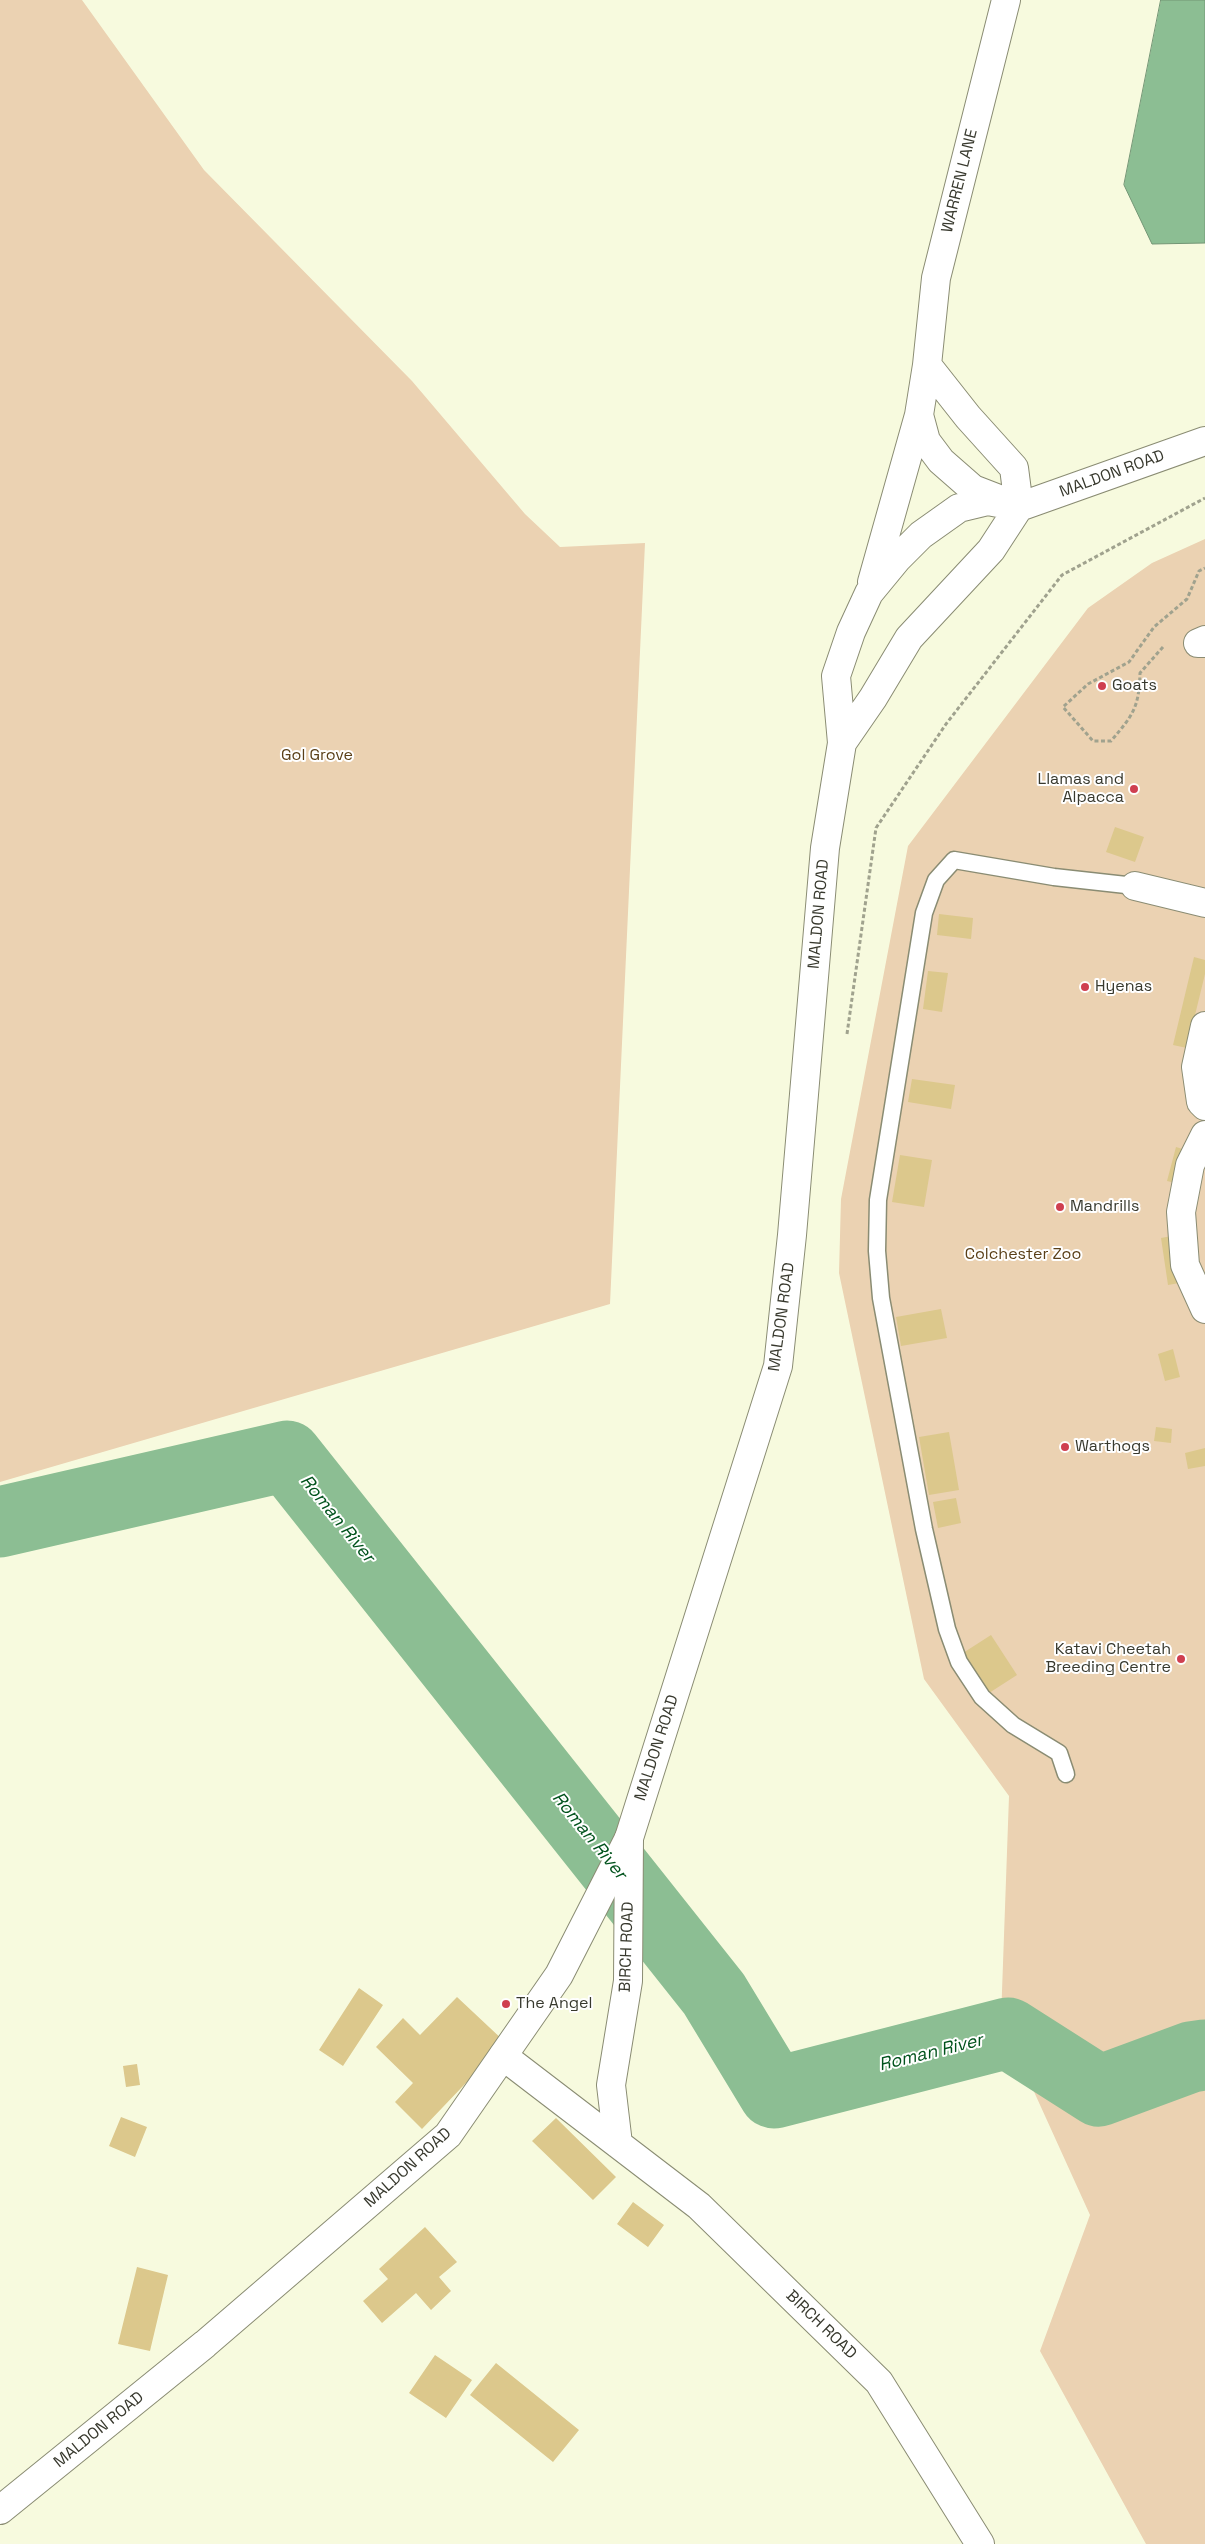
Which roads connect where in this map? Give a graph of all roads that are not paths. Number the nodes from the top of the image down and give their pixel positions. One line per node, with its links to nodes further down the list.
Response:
1 (1006, 0): 2 (main road, WARREN LANE)
2 (928, 365): 3 (main road, WARREN LANE); 5 (main road)
3 (919, 415): 5 (main road, WARREN LANE); 6 (main road)
4 (1205, 441): 5 (main road, MALDON ROAD)
5 (1020, 507): 6 (main road, MALDON ROAD); 7 (main road, MALDON ROAD)
6 (869, 594): 7 (main road, MALDON ROAD)
7 (842, 743): 15 (main road, MALDON ROAD)
8 (1135, 886): 9 (main road); 14 (lane)
9 (1205, 903)
10 (1205, 1026): 11 (main road)
11 (1205, 1106)
12 (1205, 1135): 13 (main road)
13 (1205, 1309)
14 (1066, 1774)
15 (629, 1838): 16 (main road, MALDON ROAD); 17 (main road, BIRCH ROAD)
16 (503, 2056): 17 (main road, BIRCH ROAD); 18 (main road, MALDON ROAD)
17 (618, 2144): 19 (main road, BIRCH ROAD)
18 (0, 2510)
19 (980, 2544)

